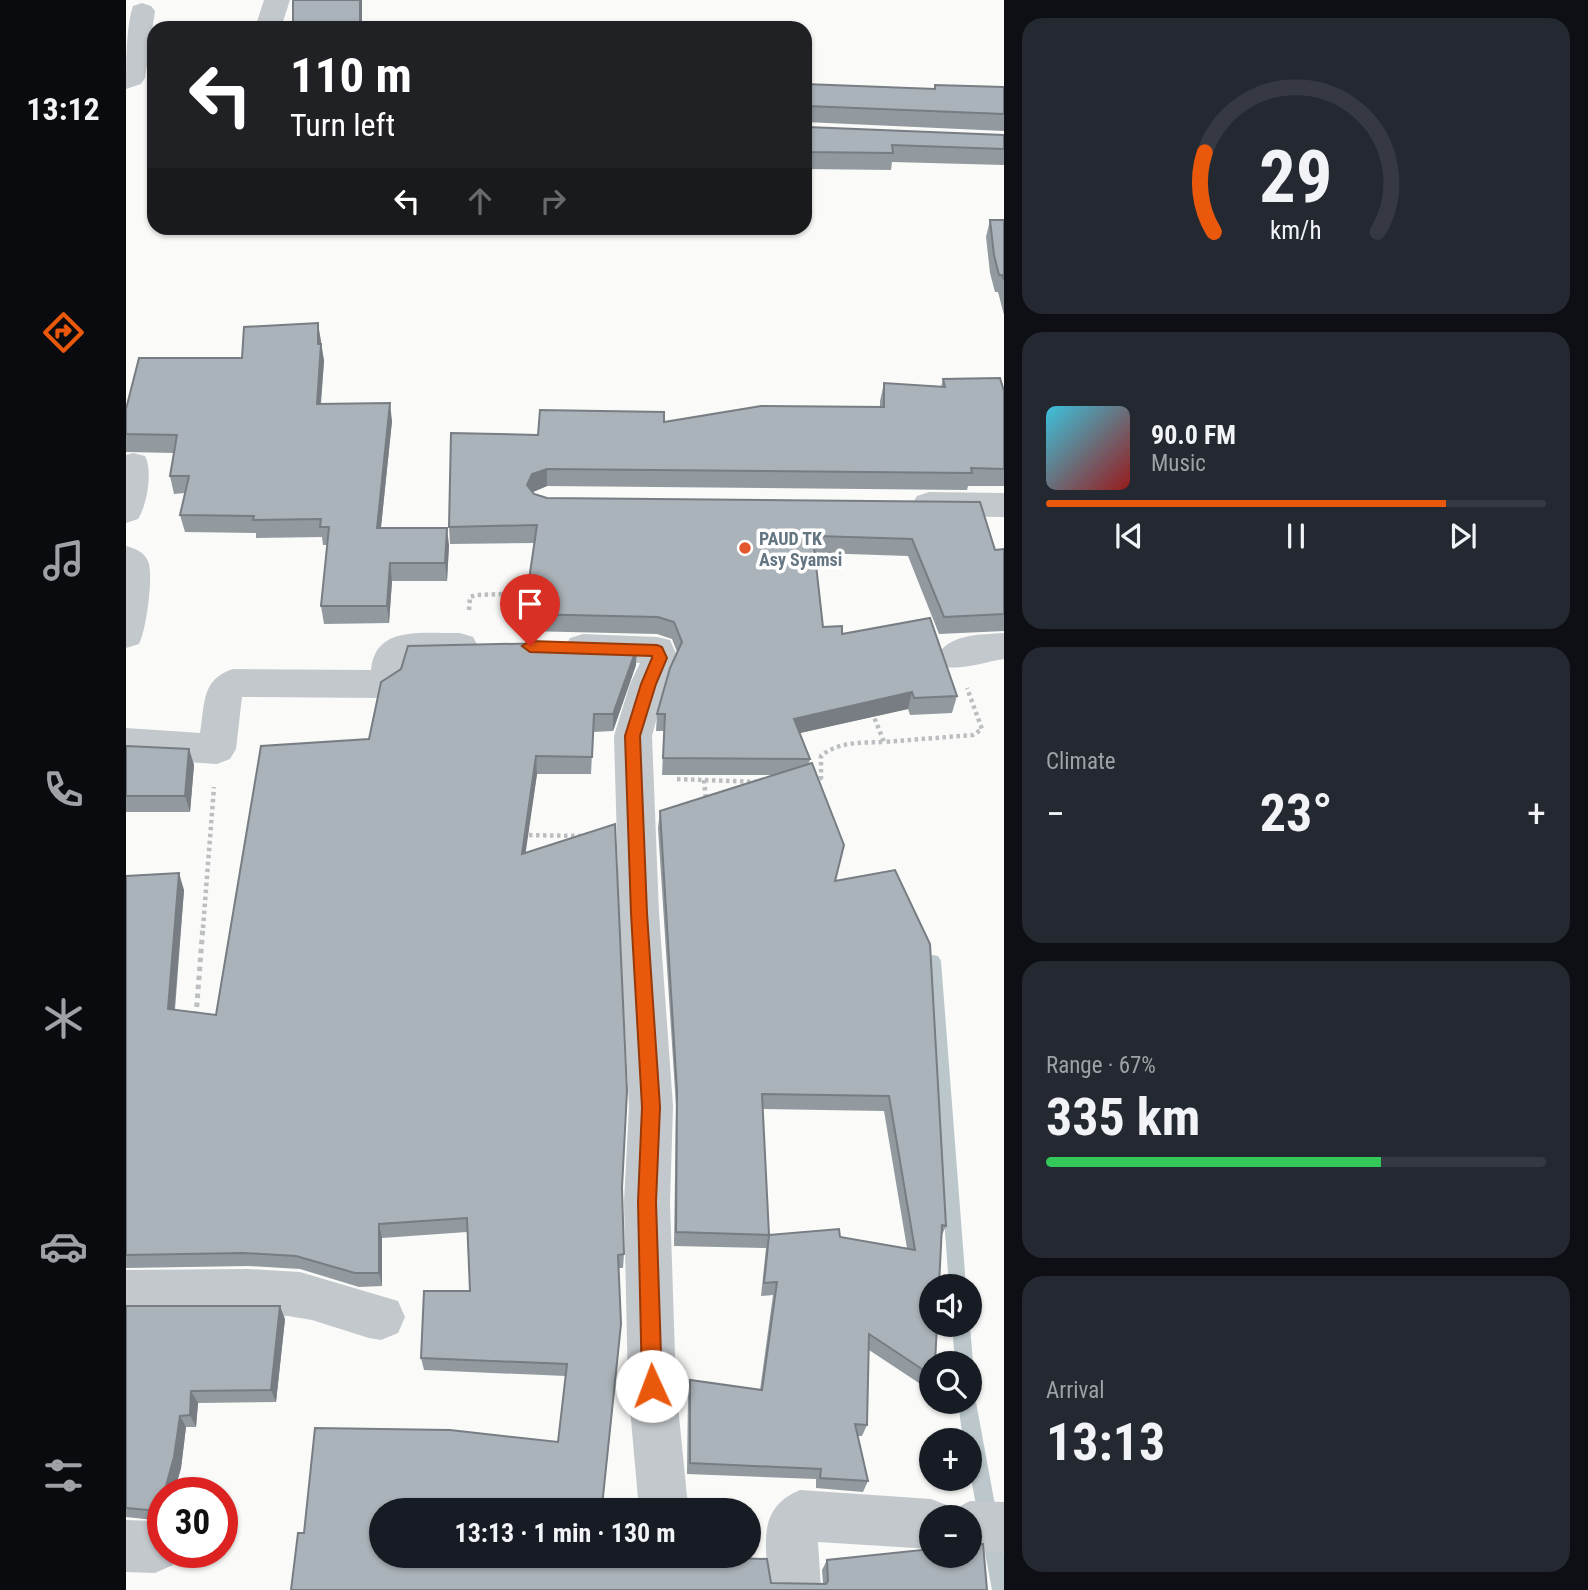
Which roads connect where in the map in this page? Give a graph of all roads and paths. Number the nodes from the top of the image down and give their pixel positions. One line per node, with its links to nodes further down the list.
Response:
1 (276, 0): 3 (street)
2 (142, 11): 4 (street)
3 (270, 21)
4 (126, 81)
5 (133, 464): 8 (street)
6 (899, 504): 7 (street)
7 (1003, 505)
8 (126, 511)
9 (126, 558): 11 (street)
10 (536, 589): 12 (path)
11 (126, 635)
12 (478, 646): 19 (street)
13 (551, 646): 20 (street)
14 (1003, 646): 15 (street)
15 (955, 656): 17 (path)
16 (868, 703): 17 (path)
17 (884, 742): 22 (path)
18 (126, 743): 19 (street)
19 (217, 749): 25 (path)
20 (634, 778): 21 (path); 24 (street)
21 (762, 782)
22 (807, 784)
23 (511, 834): 24 (path)
24 (636, 838): 28 (street)
25 (196, 1020)
26 (126, 1293): 27 (street)
27 (381, 1317)
28 (662, 1498)
29 (919, 1523): 32 (street)
30 (982, 1526): 31 (street)
31 (1003, 1527)
32 (795, 1590)

